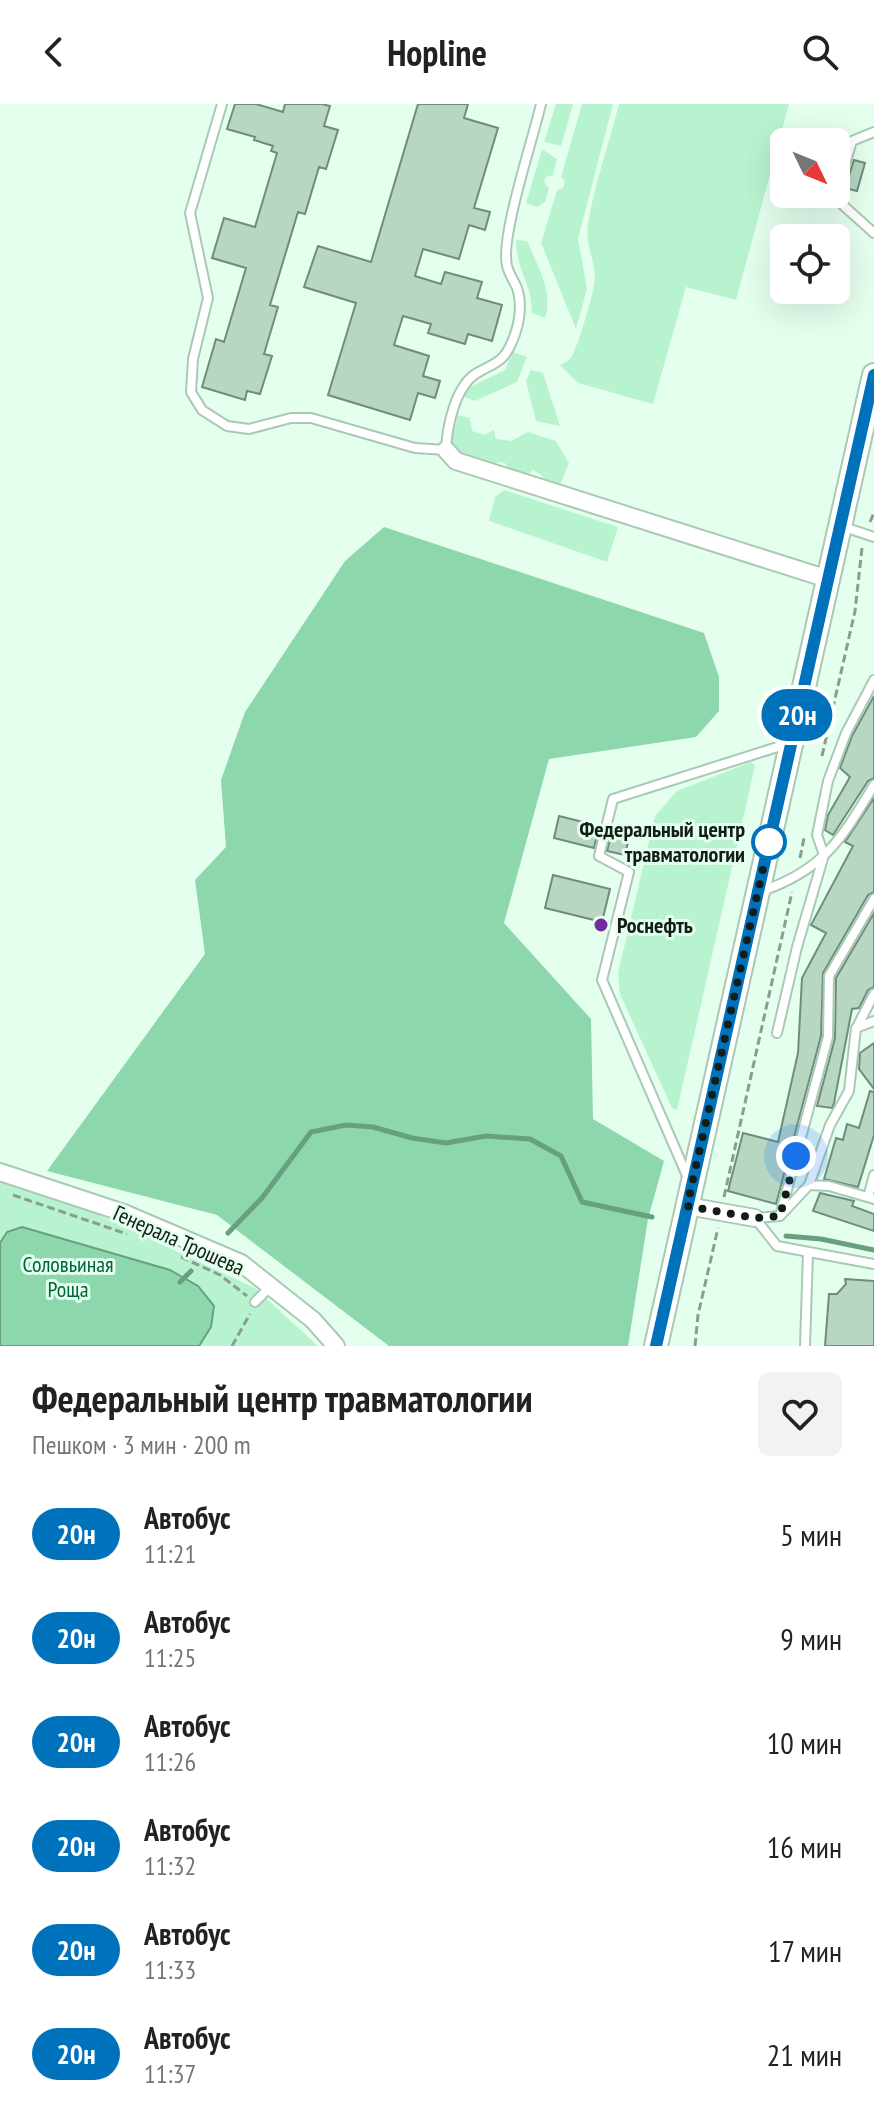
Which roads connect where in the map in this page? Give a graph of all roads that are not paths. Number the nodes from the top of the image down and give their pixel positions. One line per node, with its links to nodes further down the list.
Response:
1 (222, 104): 6 (lane)
2 (541, 104): 6 (lane)
3 (874, 132): 4 (lane)
4 (874, 233)
5 (874, 375): 7 (main road)
6 (446, 450): 9 (street)
7 (840, 526): 8 (lane); 9 (main road)
8 (874, 537)
9 (828, 579): 11 (main road)
10 (874, 680): 13 (lane)
11 (791, 743): 14 (main road); 23 (lane)
12 (874, 785): 13 (lane)
13 (824, 855): 14 (lane); 19 (lane)
14 (757, 893): 23 (main road)
15 (874, 899): 25 (lane)
16 (874, 994): 18 (lane)
17 (874, 1021): 18 (lane)
18 (856, 1028): 22 (lane)
19 (777, 1033)
20 (0, 1172): 29 (street, Генерала Трошева)
21 (874, 1175): 24 (lane)
22 (809, 1185): 24 (lane); 25 (lane)
23 (689, 1196): 26 (street); 31 (main road)
24 (871, 1198)
25 (780, 1216): 26 (lane)
26 (755, 1218): 27 (lane)
27 (808, 1253): 28 (lane); 33 (lane)
28 (874, 1264)
29 (270, 1287): 30 (lane); 32 (street, Генерала Трошева)
30 (255, 1302)
31 (660, 1340)
32 (336, 1346)
33 (805, 1346)

